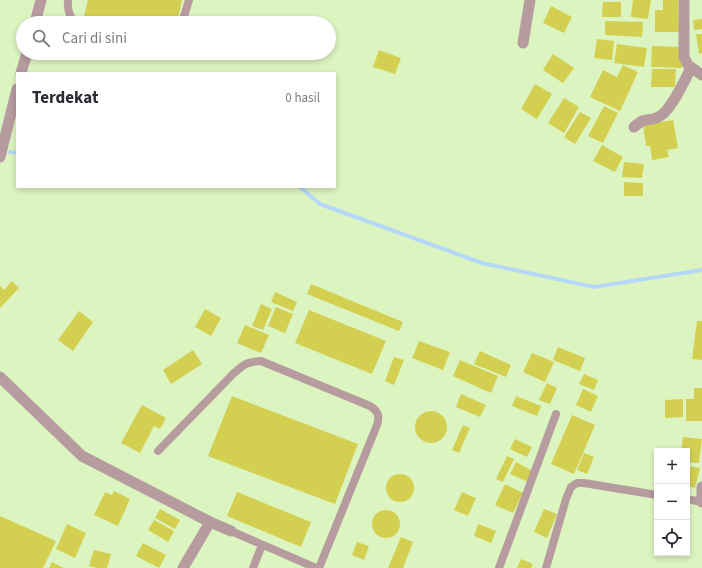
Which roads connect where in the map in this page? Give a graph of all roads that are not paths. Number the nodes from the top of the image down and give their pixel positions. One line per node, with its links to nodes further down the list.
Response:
1 (41, 0): 6 (street)
2 (68, 0): 7 (lane)
3 (189, 0): 8 (lane)
4 (530, 0): 9 (street)
5 (684, 0): 11 (street)
6 (37, 16)
7 (70, 16)
8 (184, 16)
9 (523, 43)
10 (25, 60): 12 (street)
11 (691, 68): 13 (street); 15 (street)
12 (21, 72)
13 (702, 75)
14 (16, 93): 16 (street)
15 (634, 126)
16 (0, 157)
17 (0, 377): 24 (street)
18 (556, 414): 30 (lane)
19 (158, 451): 29 (lane)
20 (702, 487): 23 (street)
21 (654, 495): 31 (lane)
22 (690, 500): 23 (lane)
23 (702, 502)
24 (210, 522): 25 (street); 27 (street)
25 (231, 531): 26 (lane)
26 (262, 545): 28 (lane); 29 (lane)
27 (183, 568)
28 (253, 568)
29 (317, 568)
30 (499, 568)
31 (546, 568)

